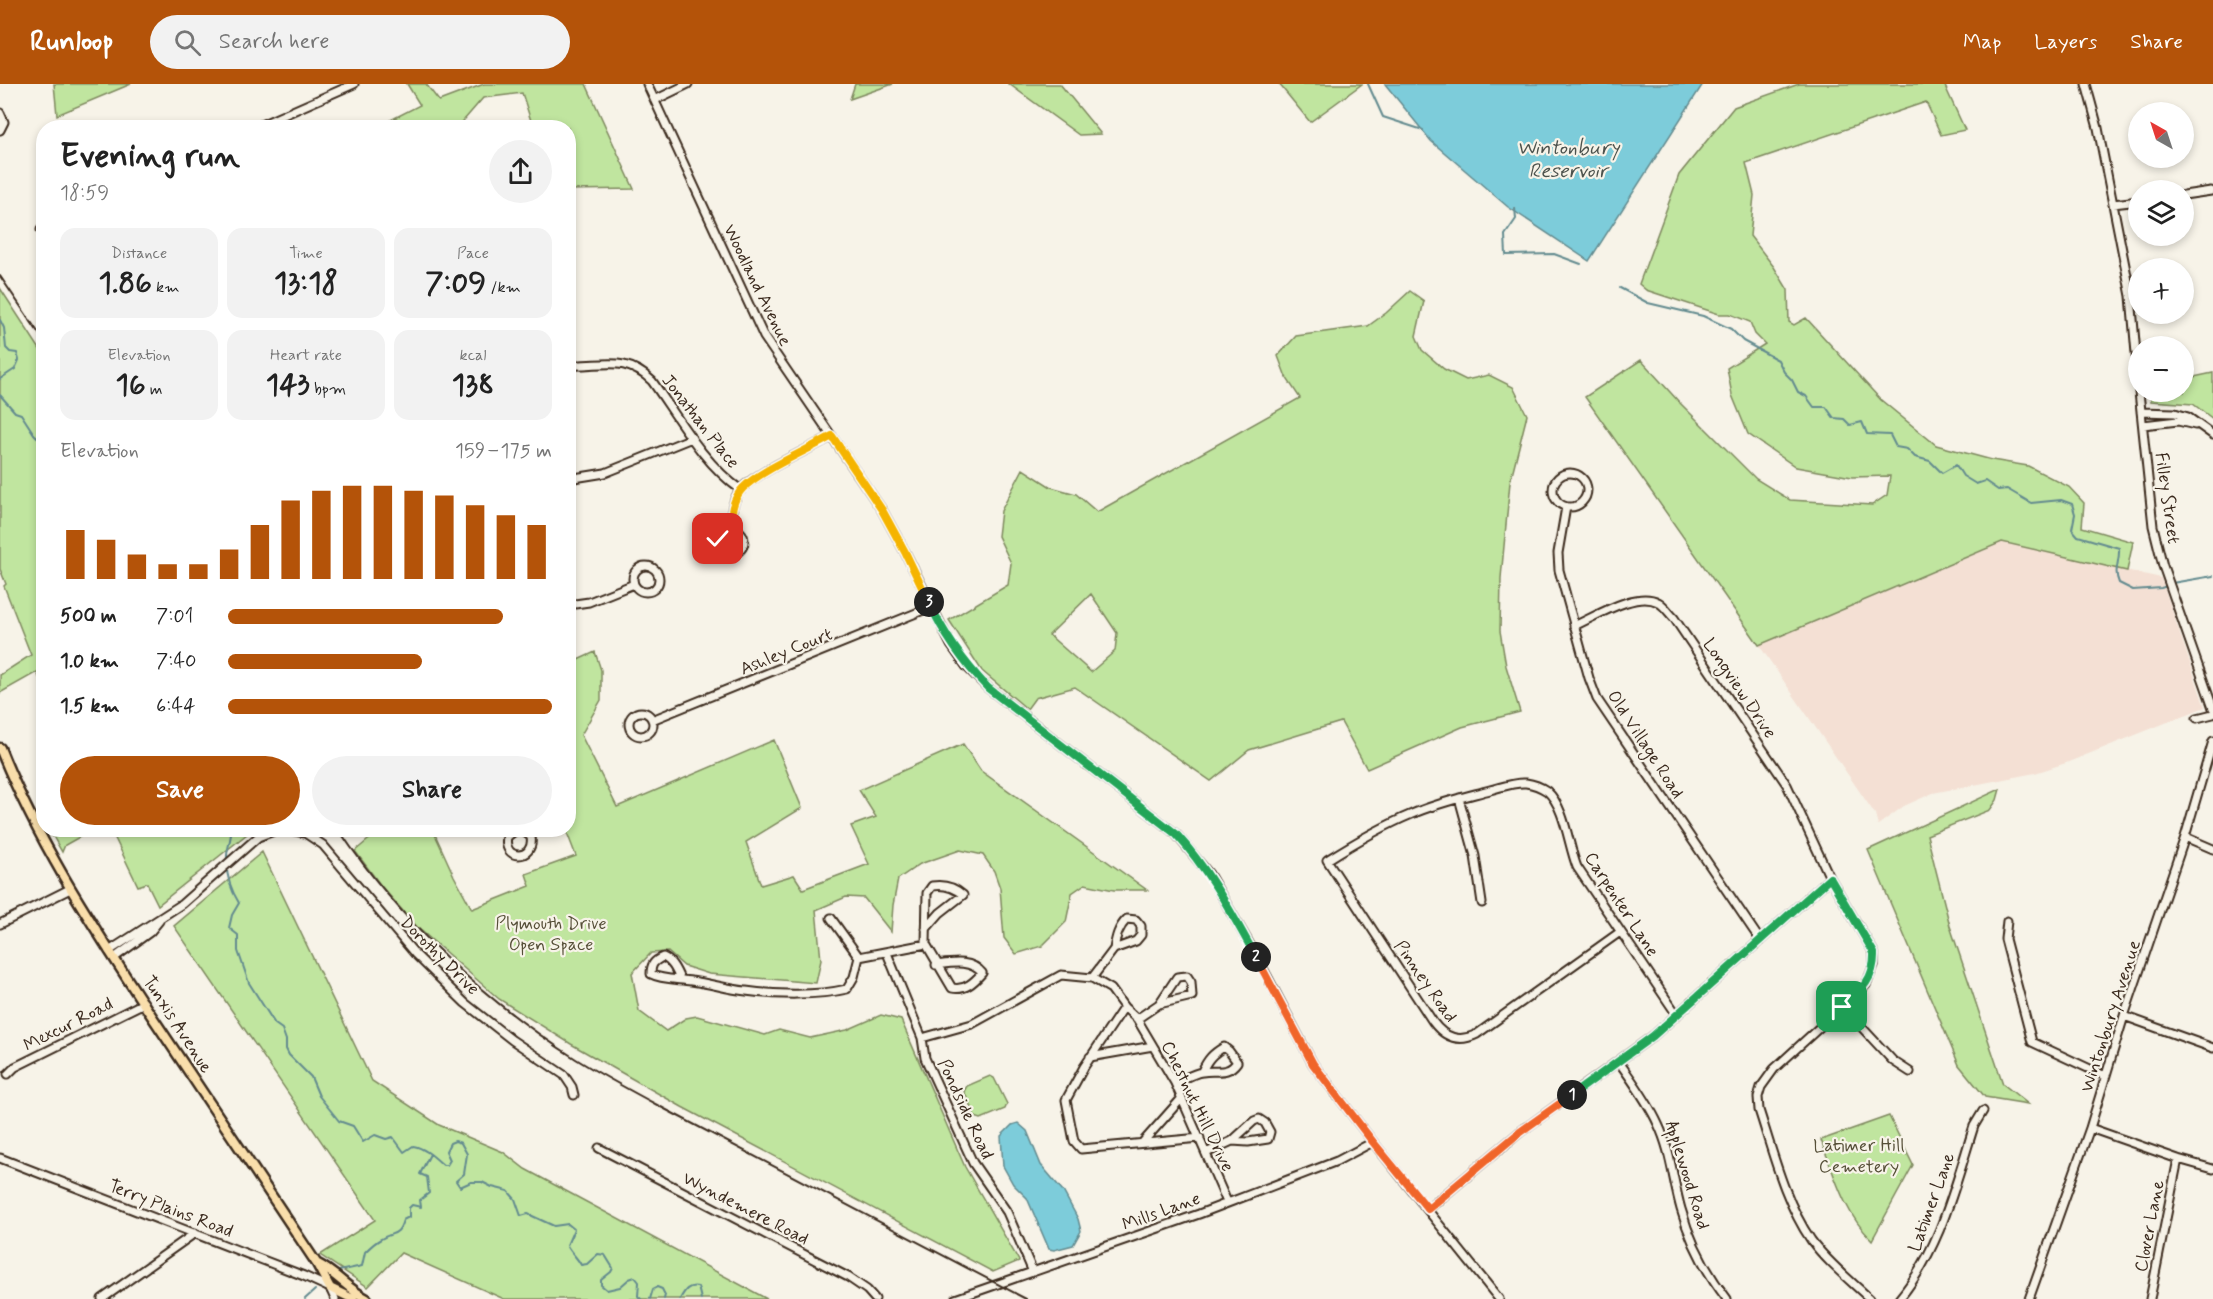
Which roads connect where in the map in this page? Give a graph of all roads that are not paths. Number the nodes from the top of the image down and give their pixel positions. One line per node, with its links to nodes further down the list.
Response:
1 (354, 84): 7 (street)
2 (647, 84): 5 (street, Woodland Avenue)
3 (688, 84): 5 (street)
4 (2086, 84): 12 (street, Filley Street)
5 (655, 100): 20 (street, Woodland Avenue)
6 (0, 113): 8 (street)
7 (274, 120)
8 (0, 130)
9 (2211, 191): 10 (street)
10 (2194, 194)
11 (2128, 202): 12 (street)
12 (2113, 204): 13 (street, Filley Street)
13 (2134, 336)
14 (576, 365): 21 (street, Jonathan Place)
15 (2140, 402): 16 (street, Filley Street)
16 (2141, 412): 17 (street, Filley Street); 18 (street)
17 (2143, 425): 18 (street); 30 (street, Filley Street)
18 (2198, 425): 19 (street)
19 (2213, 435)
20 (832, 436): 23 (street); 28 (street, Woodland Avenue)
21 (692, 438): 22 (street); 23 (street, Jonathan Place)
22 (576, 478)
23 (741, 490): 25 (street)
24 (1566, 507): 24 (street); 29 (street, Old Village Road)
25 (731, 528)
26 (634, 584): 27 (street)
27 (576, 604)
28 (931, 607): 33 (street, Ashley Court); 87 (street, Woodland Avenue)
29 (1574, 626): 46 (street, Longview Drive); 54 (street, Old Village Road)
30 (2213, 708)
31 (2213, 714): 32 (street)
32 (2197, 718)
33 (652, 720)
34 (2213, 741): 43 (street, Wintonbury Avenue)
35 (0, 748): 37 (main road, Tunxis Avenue)
36 (1459, 798): 45 (street, Carpenter Lane); 48 (street); 53 (street, Carpenter Lane)
37 (36, 828)
38 (41, 837): 47 (main road, Tunxis Avenue)
39 (258, 837): 58 (street)
40 (311, 837): 80 (street, Dorothy Drive)
41 (507, 837): 42 (street)
42 (531, 837)
43 (2185, 837): 44 (street); 68 (street, Wintonbury Avenue)
44 (2213, 849)
45 (1327, 860): 53 (street, Pinney Road)
46 (1830, 878): 54 (street); 66 (street, Longview Drive)
47 (70, 889): 51 (street); 58 (main road, Tunxis Avenue)
48 (1482, 903)
49 (831, 918): 59 (street)
50 (2007, 921): 78 (street)
51 (0, 924)
52 (926, 929): 52 (street); 55 (street)
53 (1620, 932): 67 (street, Carpenter Lane)
54 (1760, 940): 67 (street)
55 (926, 944): 57 (street); 60 (street)
56 (1114, 949): 56 (street); 61 (street)
57 (887, 953): 59 (street); 70 (street, Pondside Road)
58 (112, 954): 63 (main road, Tunxis Avenue)
59 (859, 957): 62 (street)
60 (936, 964): 60 (street)
61 (1092, 978): 65 (street, Chestnut Hill Drive); 70 (street)
62 (680, 979)
63 (144, 1003): 77 (street, Mexcur Road); 96 (main road, Tunxis Avenue)
64 (1159, 1004): 64 (street); 69 (street)
65 (1124, 1007): 69 (street, Chestnut Hill Drive); 73 (street)
66 (1842, 1007): 76 (street); 107 (street, Longview Drive)
67 (1677, 1015): 74 (street)
68 (2124, 1016): 72 (street); 78 (street, Wintonbury Avenue)
69 (1137, 1019): 71 (street, Chestnut Hill Drive)
70 (922, 1038): 97 (street, Pondside Road)
71 (1153, 1046): 73 (street); 79 (street, Chestnut Hill Drive)
72 (2213, 1048)
73 (1090, 1057): 86 (street)
74 (1619, 1062): 94 (street); 106 (street, Applewood Road)
75 (1202, 1071): 75 (street); 79 (street)
76 (1910, 1072)
77 (8, 1074)
78 (2105, 1076): 83 (street, Wintonbury Avenue)
79 (1175, 1083): 81 (street, Chestnut Hill Drive)
80 (574, 1095)
81 (1182, 1098): 84 (street, Chestnut Hill Drive); 86 (street)
82 (1983, 1111): 108 (street, Latimer Lane)
83 (2090, 1128): 91 (street); 109 (street, Wintonbury Avenue)
84 (1200, 1138): 86 (street); 89 (street, Chestnut Hill Drive)
85 (1232, 1141): 85 (street); 89 (street)
86 (1143, 1142)
87 (1373, 1142): 93 (street, Mills Lane); 94 (street, Woodland Avenue)
88 (598, 1148): 103 (street, Wyndemere Road)
89 (1206, 1153): 93 (street, Chestnut Hill Drive)
90 (0, 1158): 95 (street, Terry Plains Road)
91 (2178, 1159): 92 (street); 110 (street, Clover Lane)
92 (2213, 1169)
93 (1227, 1202): 97 (street, Mills Lane)
94 (1428, 1209): 105 (street, Woodland Avenue)
95 (195, 1233): 98 (street, Terry Plains Road); 99 (street)
96 (317, 1264): 98 (main road, Tunxis Avenue); 102 (main road)
97 (1033, 1272): 104 (street, Mills Lane)
98 (330, 1288): 100 (street); 101 (main road)
99 (102, 1299)
100 (335, 1299)
101 (353, 1299)
102 (367, 1299)
103 (875, 1299)
104 (955, 1299)
105 (1499, 1299)
106 (1726, 1299)
107 (1870, 1299)
108 (1899, 1299)
109 (2029, 1299)
110 (2150, 1299)

